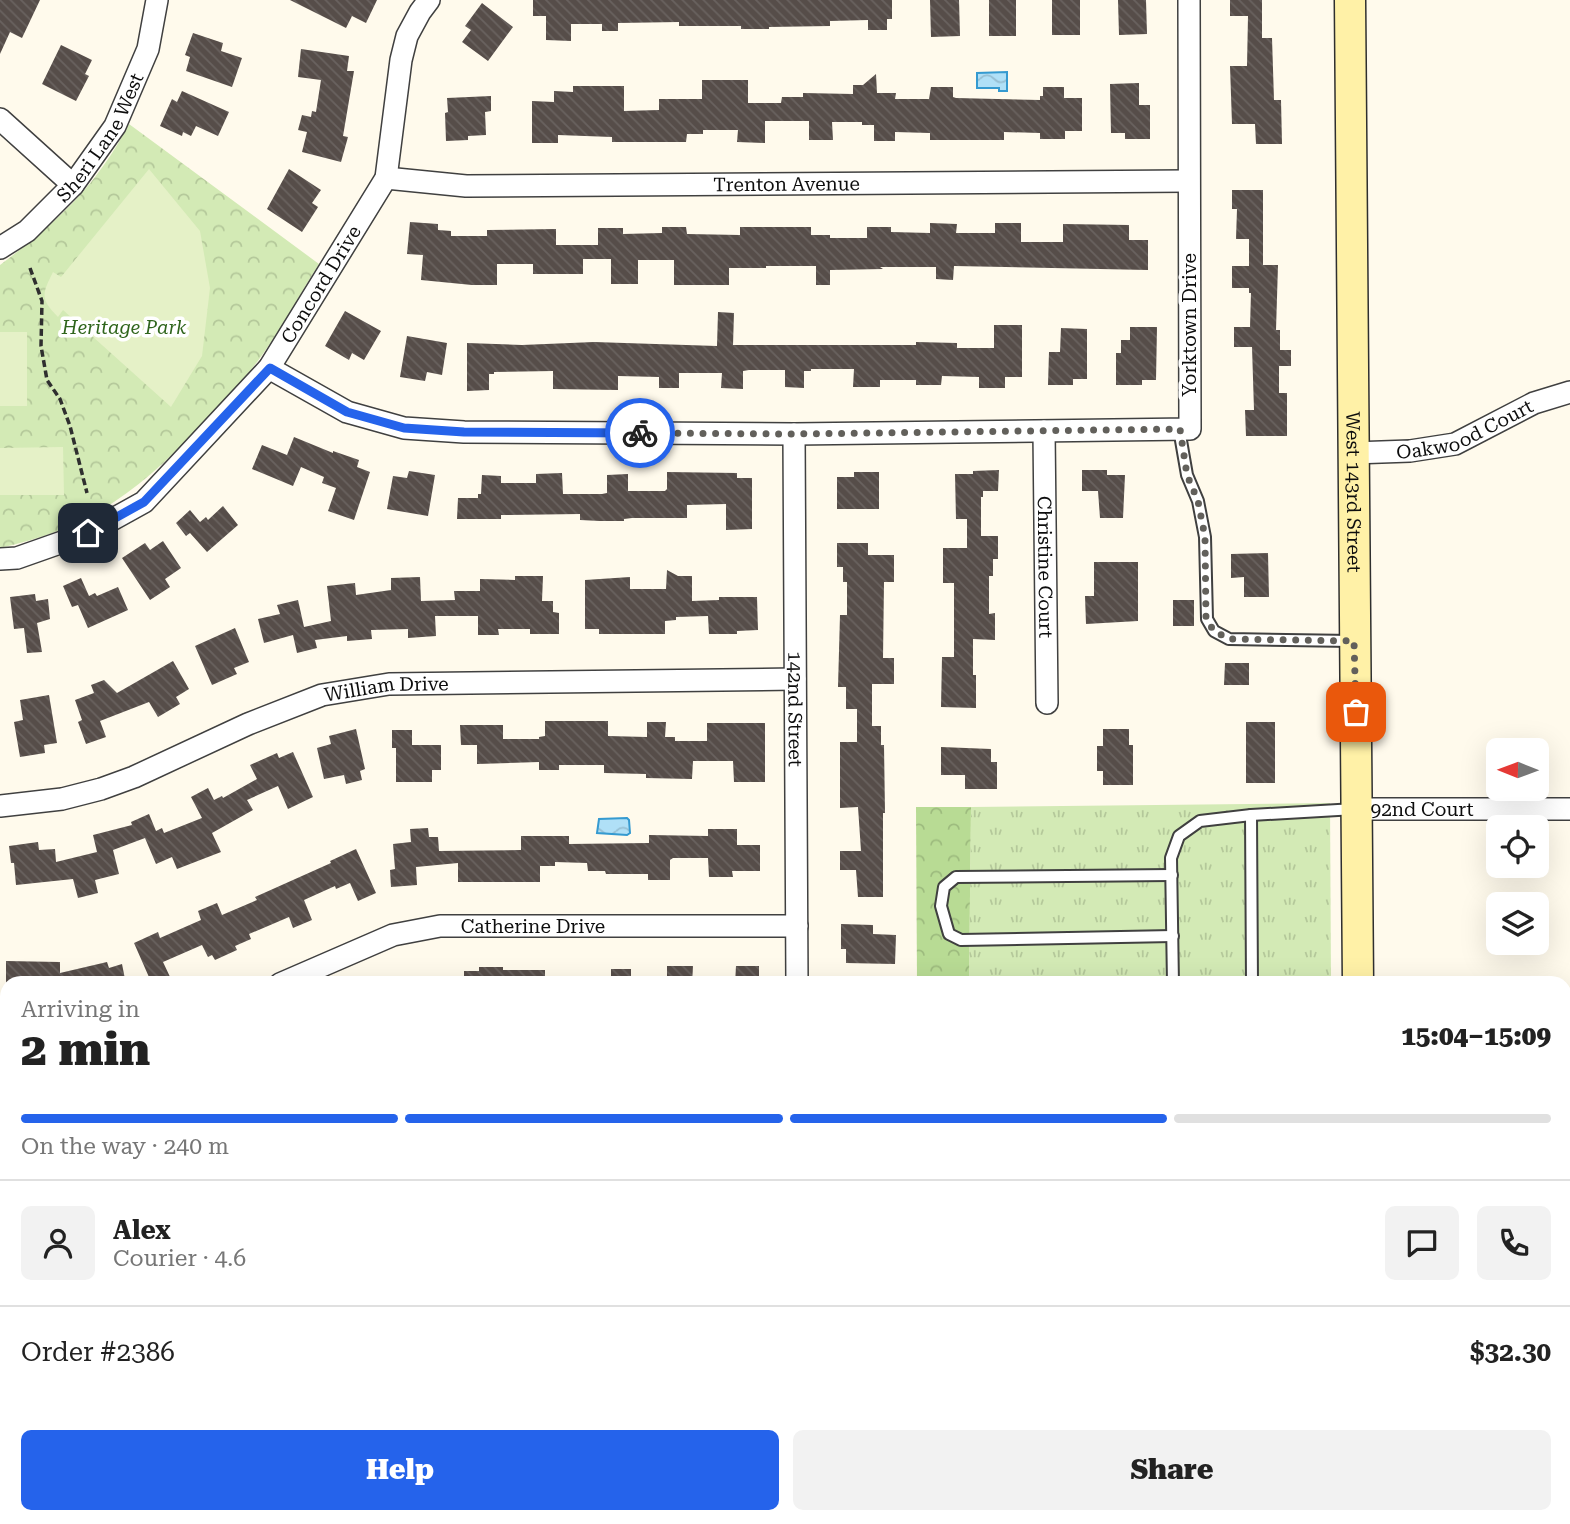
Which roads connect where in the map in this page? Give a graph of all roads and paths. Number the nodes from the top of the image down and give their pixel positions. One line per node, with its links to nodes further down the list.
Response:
1 (157, 0): 8 (street, Sheri Lane West)
2 (429, 0): 6 (street, Concord Drive)
3 (1189, 0): 7 (street, Yorktown Drive)
4 (1350, 0): 16 (main road, West 143rd Street)
5 (0, 119): 8 (street)
6 (386, 178): 7 (street, Trenton Avenue); 11 (street, Concord Drive)
7 (1188, 181): 13 (street, Yorktown Drive)
8 (72, 185): 9 (street, Sheri Lane West)
9 (0, 248)
10 (30, 268): 17 (path)
11 (270, 368): 15 (street); 18 (street, Concord Drive)
12 (1570, 392): 16 (street, Oakwood Court)
13 (1180, 429): 14 (street); 19 (lane)
14 (1044, 431): 15 (street); 21 (street, Christine Court)
15 (794, 434): 20 (street, 142nd Street)
16 (1353, 453): 19 (main road, West 143rd Street)
17 (86, 493)
18 (0, 559)
19 (1354, 641): 23 (main road, West 143rd Street)
20 (795, 679): 22 (street, William Drive); 27 (street, 142nd Street)
21 (1046, 703)
22 (0, 806)
23 (1357, 809): 24 (street, 92nd Court); 25 (lane); 33 (main road, West 143rd Street)
24 (1570, 809)
25 (1251, 815): 26 (lane); 32 (lane)
26 (1172, 875): 28 (lane); 28 (lane)
27 (797, 926): 29 (street, Catherine Drive); 30 (street, 142nd Street)
28 (1173, 936): 31 (lane)
29 (299, 976)
30 (797, 976)
31 (1173, 976)
32 (1252, 976)
33 (1358, 976)

